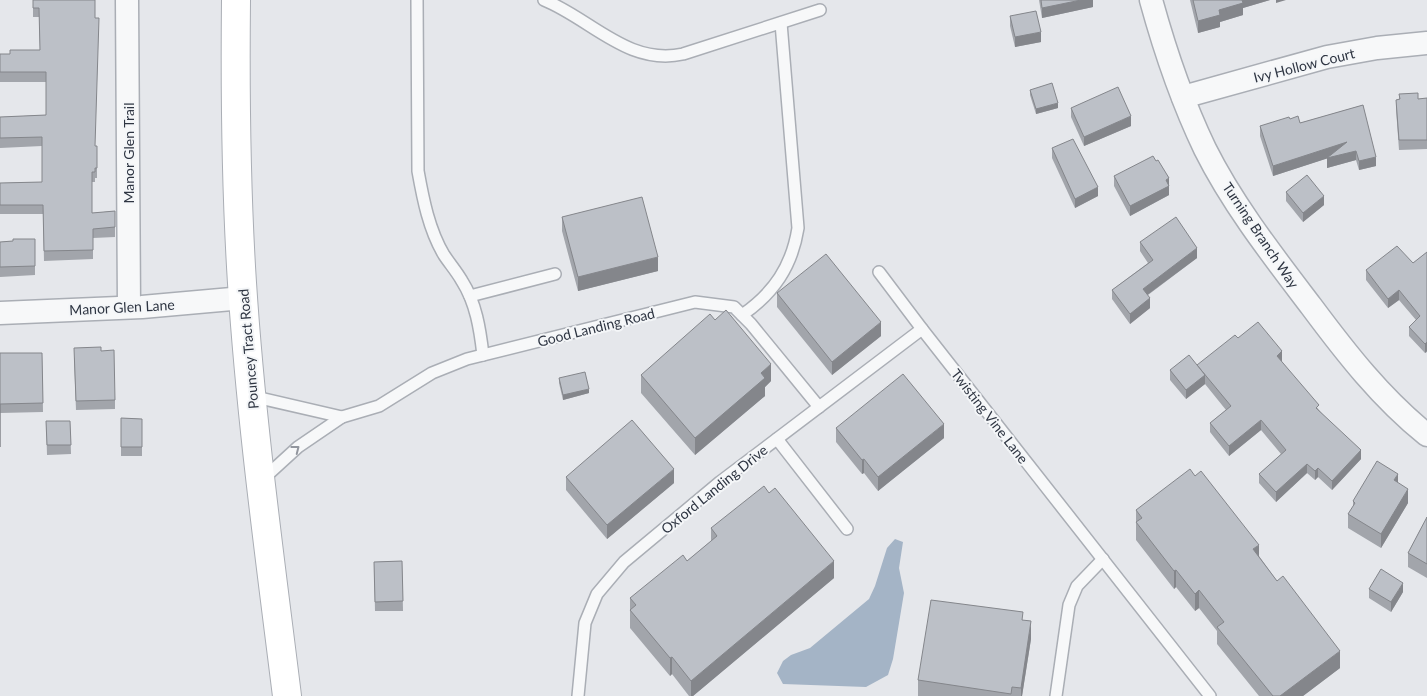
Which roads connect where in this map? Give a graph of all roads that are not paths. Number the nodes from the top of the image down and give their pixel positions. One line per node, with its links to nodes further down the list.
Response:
1 (127, 0): 14 (street, Manor Glen Trail)
2 (236, 0): 13 (main road, Pouncey Tract Road)
3 (417, 0): 12 (lane)
4 (544, 0): 7 (lane)
5 (1151, 0): 9 (street, Turning Branch Way)
6 (820, 10): 7 (lane)
7 (781, 23): 16 (lane)
8 (1427, 44): 9 (street, Ivy Hollow Court)
9 (1183, 97): 22 (street, Turning Branch Way)
10 (879, 272): 17 (lane, Twisting Vine Lane)
11 (555, 274): 12 (lane)
12 (470, 296): 18 (lane)
13 (243, 298): 14 (street, Manor Glen Lane); 19 (main road, Pouncey Tract Road)
14 (129, 307): 15 (street, Manor Glen Lane)
15 (0, 313)
16 (742, 315): 18 (lane, Good Landing Road); 20 (lane, Good Landing Road)
17 (922, 329): 20 (lane, Oxford Landing Drive); 26 (lane, Twisting Vine Lane)
18 (483, 354): 21 (lane, Good Landing Road)
19 (251, 396): 21 (lane); 24 (main road, Pouncey Tract Road)
20 (818, 407): 23 (lane, Oxford Landing Drive)
21 (342, 417): 24 (lane, one-way to 21)
22 (1427, 434)
23 (777, 439): 25 (lane); 28 (lane, Oxford Landing Drive)
24 (260, 482): 27 (main road, Pouncey Tract Road)
25 (847, 528)
26 (1103, 559): 29 (lane); 30 (lane, Twisting Vine Lane)
27 (287, 696)
28 (578, 696)
29 (1056, 696)
30 (1210, 696)

